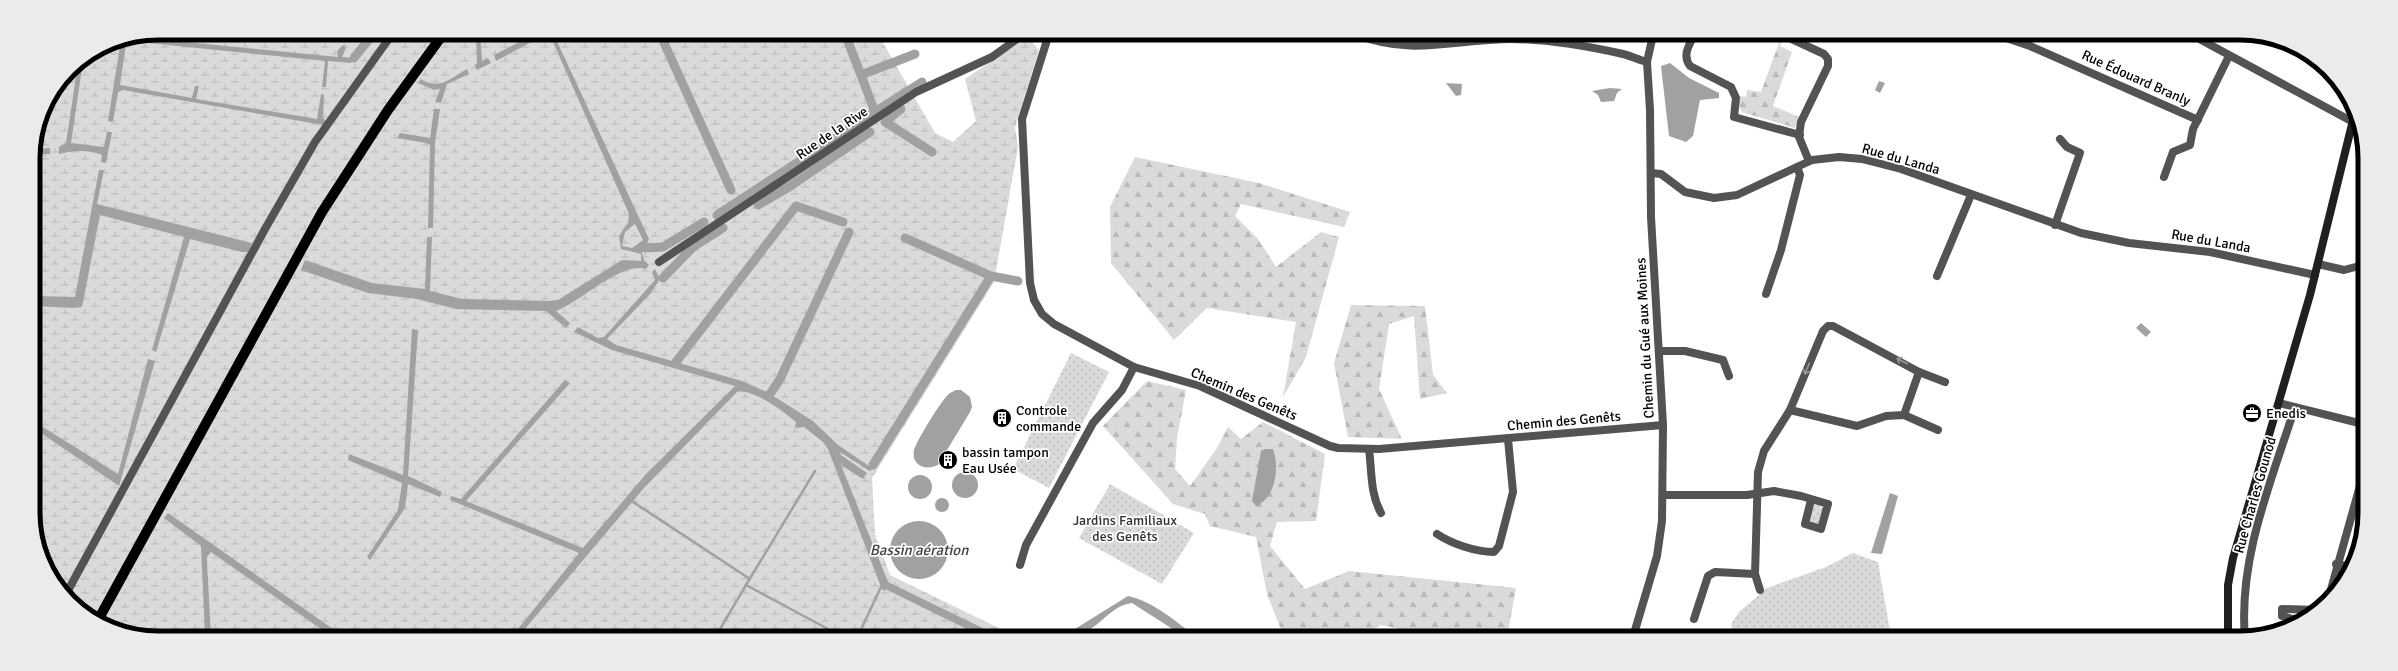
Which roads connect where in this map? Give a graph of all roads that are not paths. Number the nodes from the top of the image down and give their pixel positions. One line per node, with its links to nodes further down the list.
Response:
1 (388, 40): 56 (street)
2 (439, 40): 59 (main road)
3 (1016, 40): 25 (street, Rue de la Rive)
4 (1047, 40): 32 (street, Chemin des Genêts)
5 (1370, 40): 6 (street)
6 (1498, 40)
7 (1524, 40): 14 (street)
8 (1652, 40): 14 (street, Chemin du Gué aux Moines)
9 (1692, 40): 17 (street)
10 (1794, 40): 17 (street)
11 (2012, 40): 15 (street, Rue Édouard Branly)
12 (2201, 40): 13 (street)
13 (2229, 56): 15 (street); 16 (street)
14 (1647, 62): 21 (street, Chemin du Gué aux Moines)
15 (2198, 120): 22 (street)
16 (2353, 122): 26 (main road)
17 (1800, 134): 19 (street)
18 (2060, 139): 24 (street)
19 (1809, 161): 20 (street, Rue du Landa); 23 (street, Rue du Landa)
20 (1797, 167): 21 (street, Rue du Landa); 30 (street)
21 (1651, 173): 31 (street, Chemin du Gué aux Moines)
22 (2164, 177)
23 (1971, 195): 24 (street, Rue du Landa); 29 (street)
24 (2055, 225): 28 (street, Rue du Landa)
25 (659, 262)
26 (2318, 264): 27 (street); 28 (main road)
27 (2358, 266)
28 (2315, 275): 36 (main road)
29 (1937, 276)
30 (1766, 294)
31 (1658, 351): 34 (street); 41 (street, Chemin du Gué aux Moines)
32 (1134, 367): 44 (street, Chemin des Genêts); 52 (street)
33 (1920, 372): 35 (street); 38 (street, one-way to 38); 39 (street)
34 (1729, 376)
35 (1945, 382)
36 (2279, 403): 37 (street); 63 (main road)
37 (2295, 407): 40 (street); 64 (street, Rue Charles Gounod)
38 (1790, 410): 39 (street); 46 (street)
39 (1904, 415): 42 (street)
40 (2358, 423)
41 (1663, 425): 43 (street, Chemin des Genêts); 47 (street, Chemin du Gué aux Moines)
42 (1938, 430)
43 (1508, 439): 44 (street, Chemin des Genêts); 50 (street)
44 (1369, 450): 49 (street)
45 (2358, 491): 51 (street)
46 (1758, 493): 47 (street); 48 (street); 54 (street)
47 (1663, 495): 62 (street, Chemin du Gué aux Moines)
48 (1811, 500)
49 (1381, 513)
50 (1437, 534)
51 (2336, 564): 53 (street); 55 (street)
52 (1020, 565)
53 (2345, 566)
54 (1755, 574): 57 (street); 60 (street)
55 (2331, 588)
56 (69, 590)
57 (1760, 590)
58 (2307, 609): 61 (street)
59 (101, 616)
60 (1694, 619)
61 (2292, 619)
62 (1635, 631)
63 (2228, 631)
64 (2245, 631)

